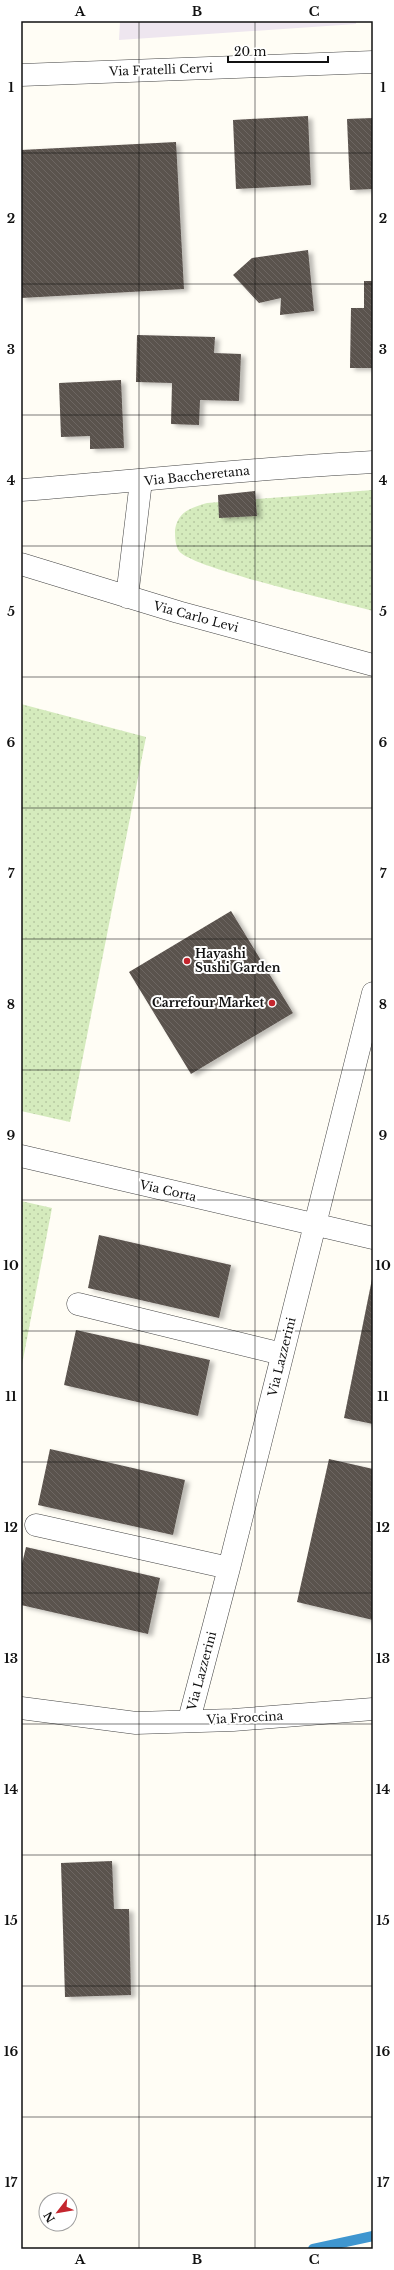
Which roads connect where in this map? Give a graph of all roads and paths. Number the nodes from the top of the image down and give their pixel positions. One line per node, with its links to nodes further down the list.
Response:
1 (373, 62): 2 (street, Via Fratelli Cervi)
2 (21, 76)
3 (373, 462): 4 (street, Via Baccheretana)
4 (141, 481): 5 (street, Via Baccheretana); 7 (street)
5 (21, 490)
6 (21, 564): 7 (street, Via Carlo Levi)
7 (127, 597): 8 (street, Via Carlo Levi)
8 (373, 665)
9 (373, 993): 11 (street, Via Lazzerini)
10 (21, 1156): 11 (street, Via Corta)
11 (316, 1225): 12 (street, Via Corta); 14 (street, Via Lazzerini)
12 (373, 1238)
13 (78, 1304): 14 (street)
14 (282, 1354): 16 (street, Via Lazzerini)
15 (36, 1525): 16 (street)
16 (229, 1568): 19 (street, Via Lazzerini)
17 (21, 1708): 19 (street, Via Froccina)
18 (373, 1709): 19 (street, Via Froccina)
19 (189, 1720)

